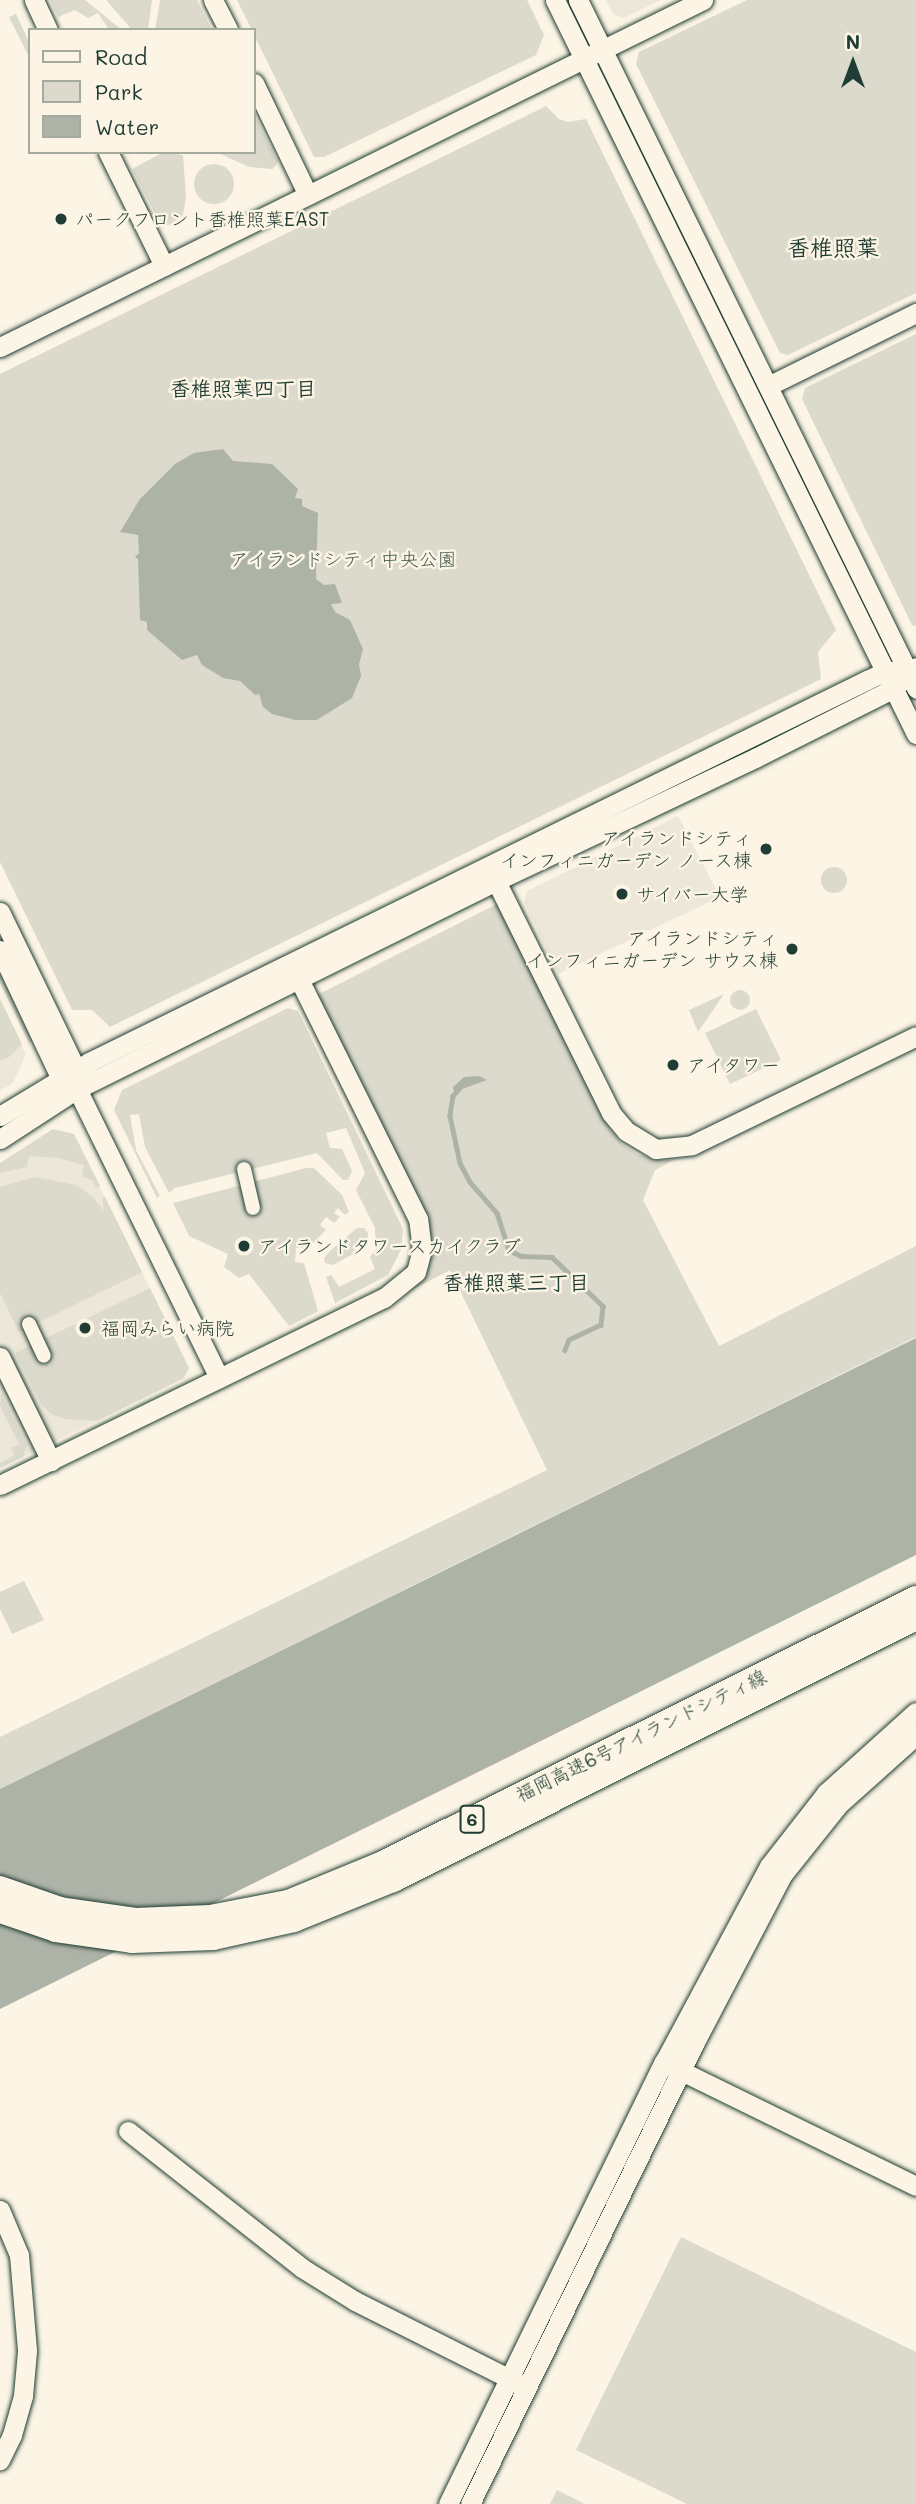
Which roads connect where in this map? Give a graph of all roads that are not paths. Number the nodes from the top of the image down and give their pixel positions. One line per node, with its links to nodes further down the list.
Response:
1 (34, 0): 6 (street)
2 (213, 0): 7 (street)
3 (555, 0): 8 (street)
4 (578, 0): 8 (street)
5 (703, 0): 8 (street)
6 (47, 28)
7 (227, 28)
8 (593, 53): 11 (street); 15 (street); 17 (street)
9 (256, 87): 11 (street)
10 (109, 154): 12 (street)
11 (308, 195): 12 (street)
12 (164, 266): 14 (street)
13 (916, 313): 15 (street)
14 (0, 346)
15 (768, 386): 16 (street)
16 (913, 675): 17 (street)
17 (890, 679): 18 (street); 19 (street); 24 (street)
18 (916, 734)
19 (496, 881): 22 (street); 23 (street)
20 (0, 912): 24 (street)
21 (0, 950): 24 (street)
22 (299, 979): 25 (street); 33 (street)
23 (916, 1036)
24 (68, 1073): 25 (street); 26 (street)
25 (77, 1089): 27 (street); 33 (street)
26 (0, 1116)
27 (0, 1139)
28 (244, 1169): 29 (street)
29 (253, 1208)
30 (29, 1324): 31 (street)
31 (44, 1356)
32 (0, 1357): 34 (street)
33 (219, 1378): 34 (street)
34 (51, 1461): 35 (street)
35 (0, 1485)
36 (916, 1598): 40 (highway, 福岡高速6号アイランドシティ線 / 6)
37 (916, 1618): 41 (highway, 福岡高速6号アイランドシティ線 / 6)
38 (916, 1712): 42 (street)
39 (916, 1735): 42 (street)
40 (0, 1888)
41 (0, 1911)
42 (673, 2067): 44 (street); 46 (street)
43 (128, 2131): 46 (street)
44 (916, 2186)
45 (0, 2210): 47 (street)
46 (518, 2383): 48 (street); 49 (street)
47 (0, 2460)
48 (448, 2504)
49 (470, 2504)

